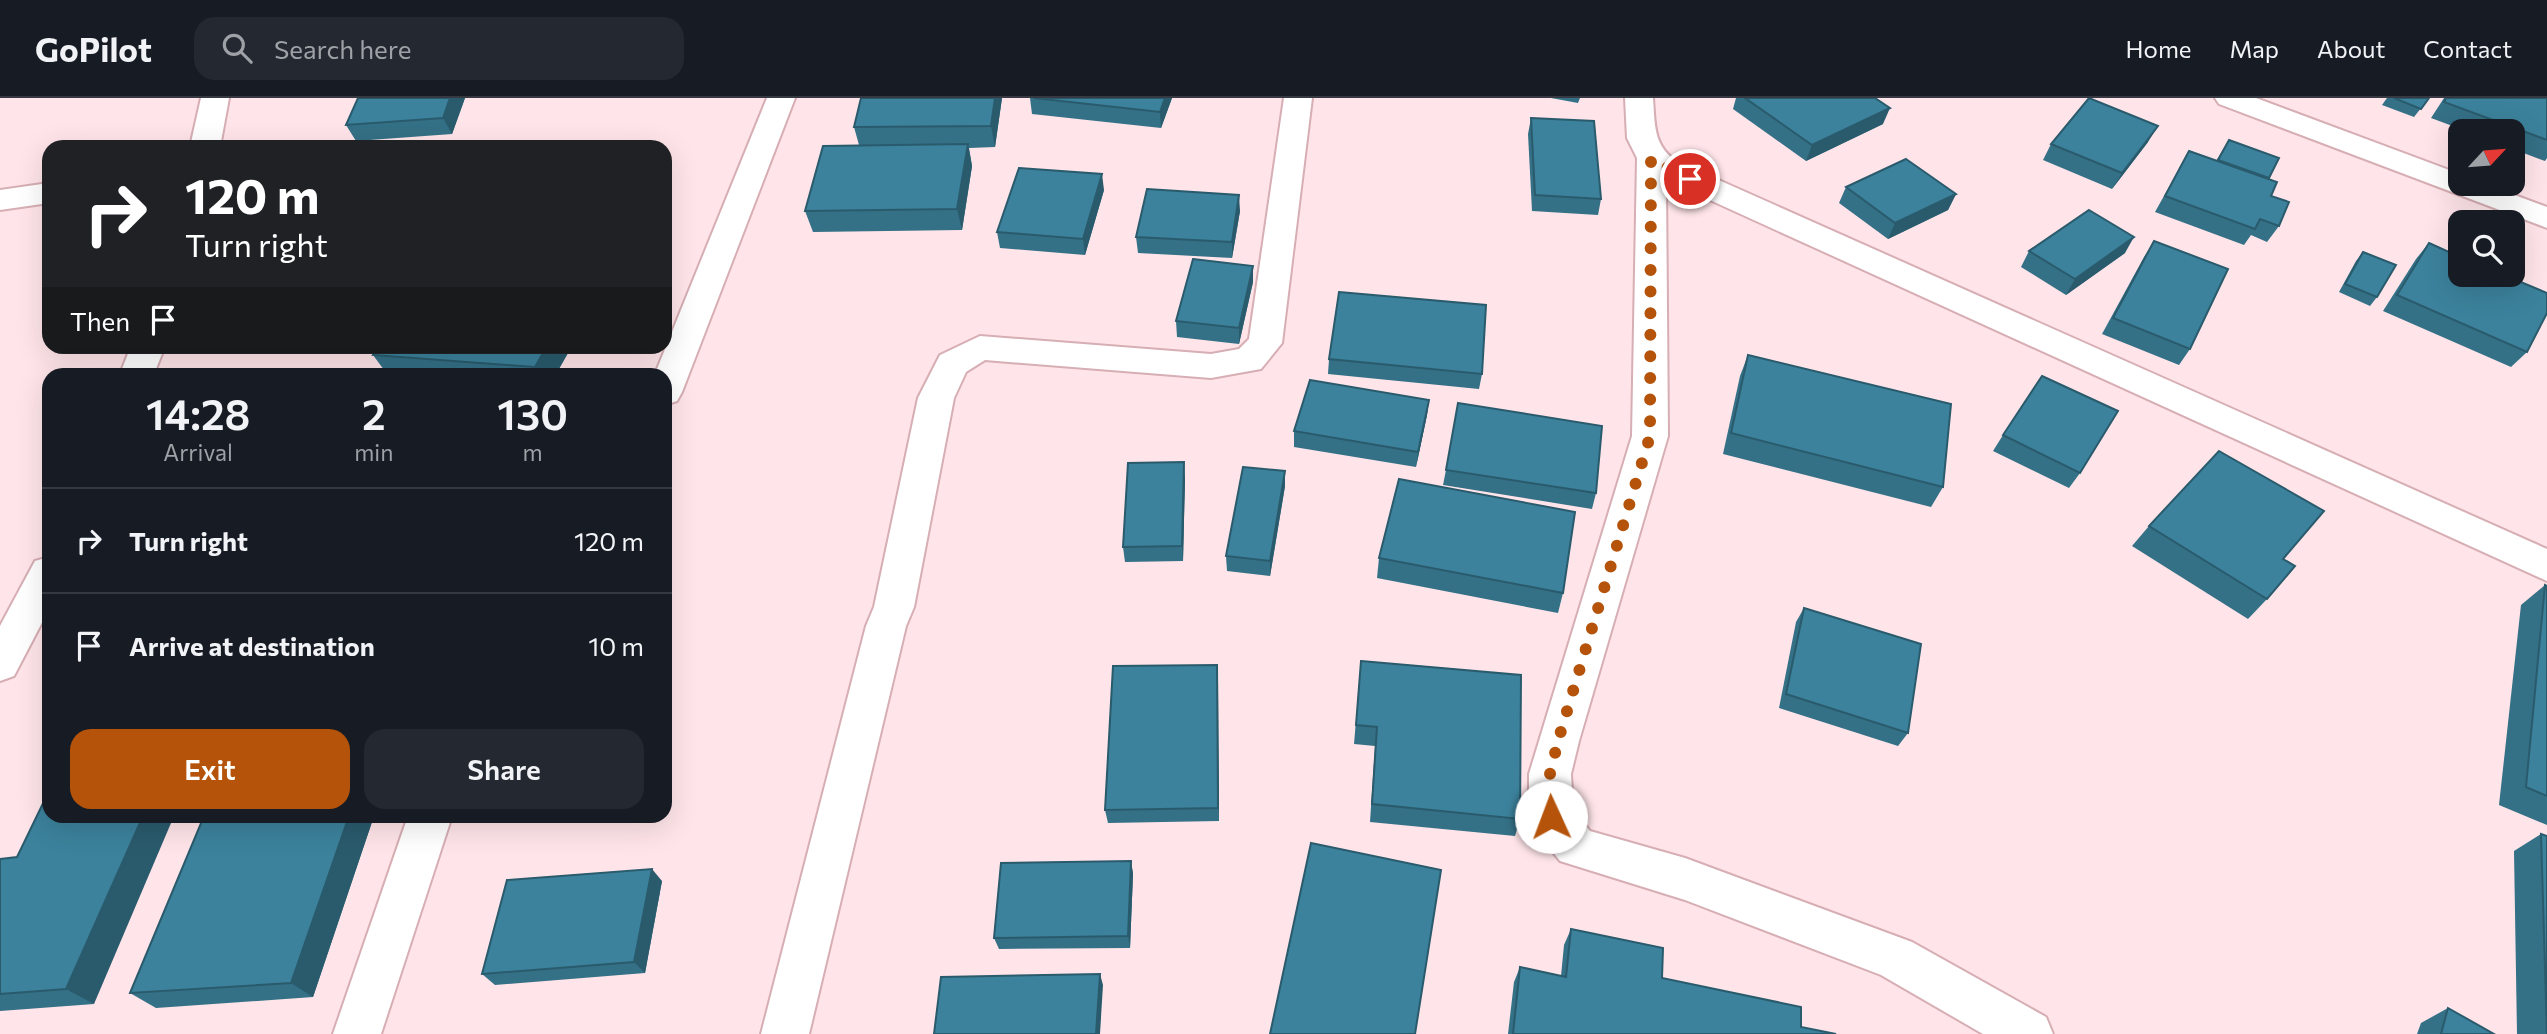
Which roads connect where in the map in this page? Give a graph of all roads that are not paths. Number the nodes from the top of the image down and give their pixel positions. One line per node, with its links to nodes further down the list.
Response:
1 (215, 98): 6 (street)
2 (781, 98): 11 (street)
3 (1298, 98): 17 (street)
4 (1639, 98): 7 (street)
5 (2229, 98): 10 (street)
6 (206, 140)
7 (1651, 159): 12 (street); 18 (street)
8 (42, 194): 9 (street)
9 (0, 200)
10 (2547, 218)
11 (672, 374)
12 (2547, 566)
13 (42, 585): 14 (street)
14 (0, 664)
15 (428, 823): 16 (street)
16 (357, 1034)
17 (785, 1034)
18 (2029, 1034)

